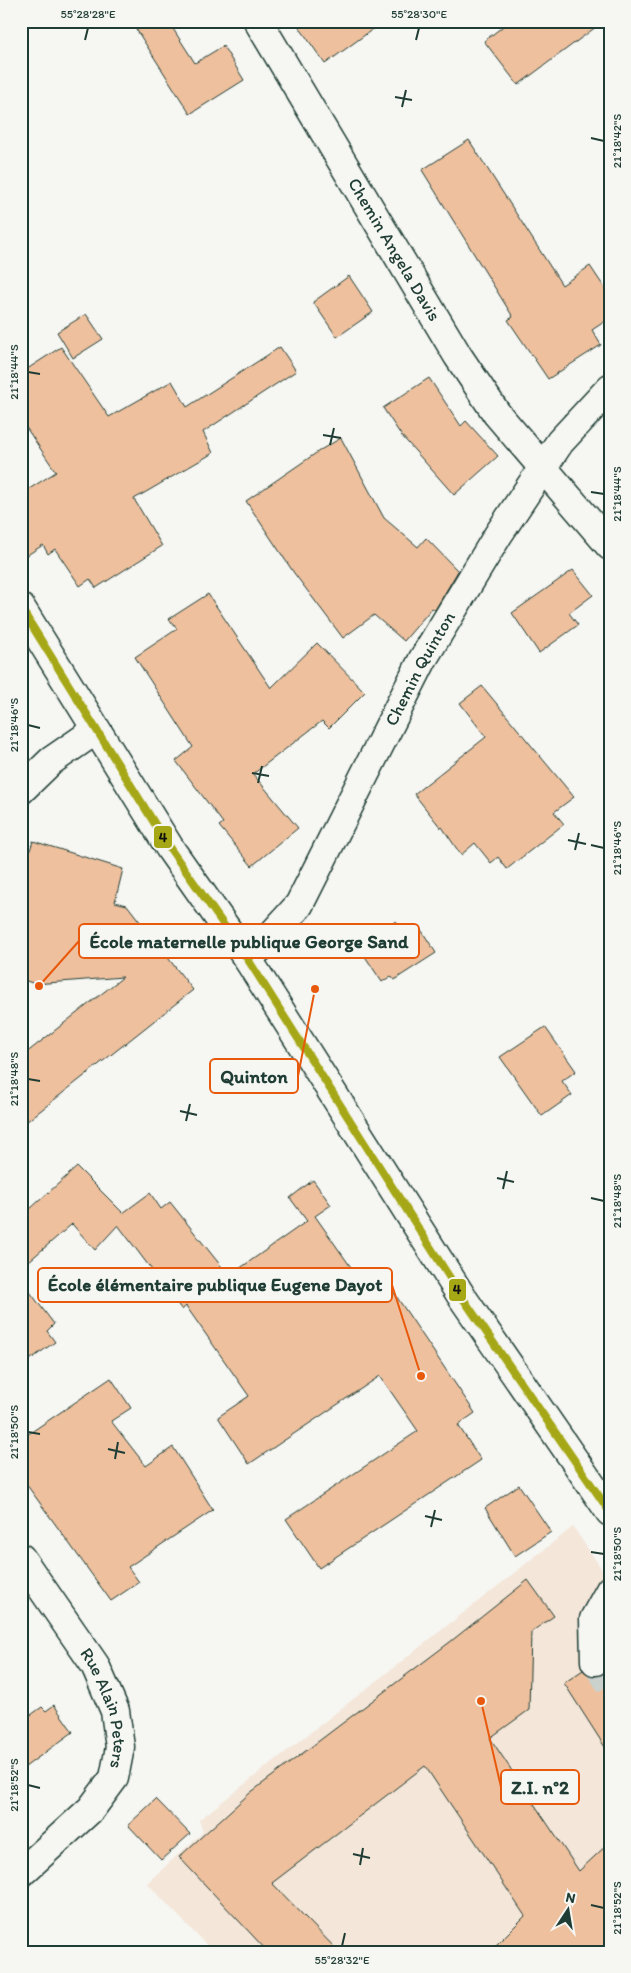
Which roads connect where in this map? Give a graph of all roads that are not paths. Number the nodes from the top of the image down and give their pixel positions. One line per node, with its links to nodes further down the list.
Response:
1 (258, 21): 3 (street, Chemin Angela Davis)
2 (610, 388): 3 (street, Chemin Quinton)
3 (543, 469): 4 (street, Chemin Angela Davis); 8 (street, Chemin Quinton)
4 (610, 546)
5 (21, 608): 6 (street)
6 (96, 730): 7 (street); 8 (street)
7 (21, 790)
8 (247, 958): 9 (street)
9 (610, 1512)
10 (21, 1558): 13 (street, Rue Alain Peters)
11 (610, 1590): 12 (street)
12 (595, 1661)
13 (21, 1873)

